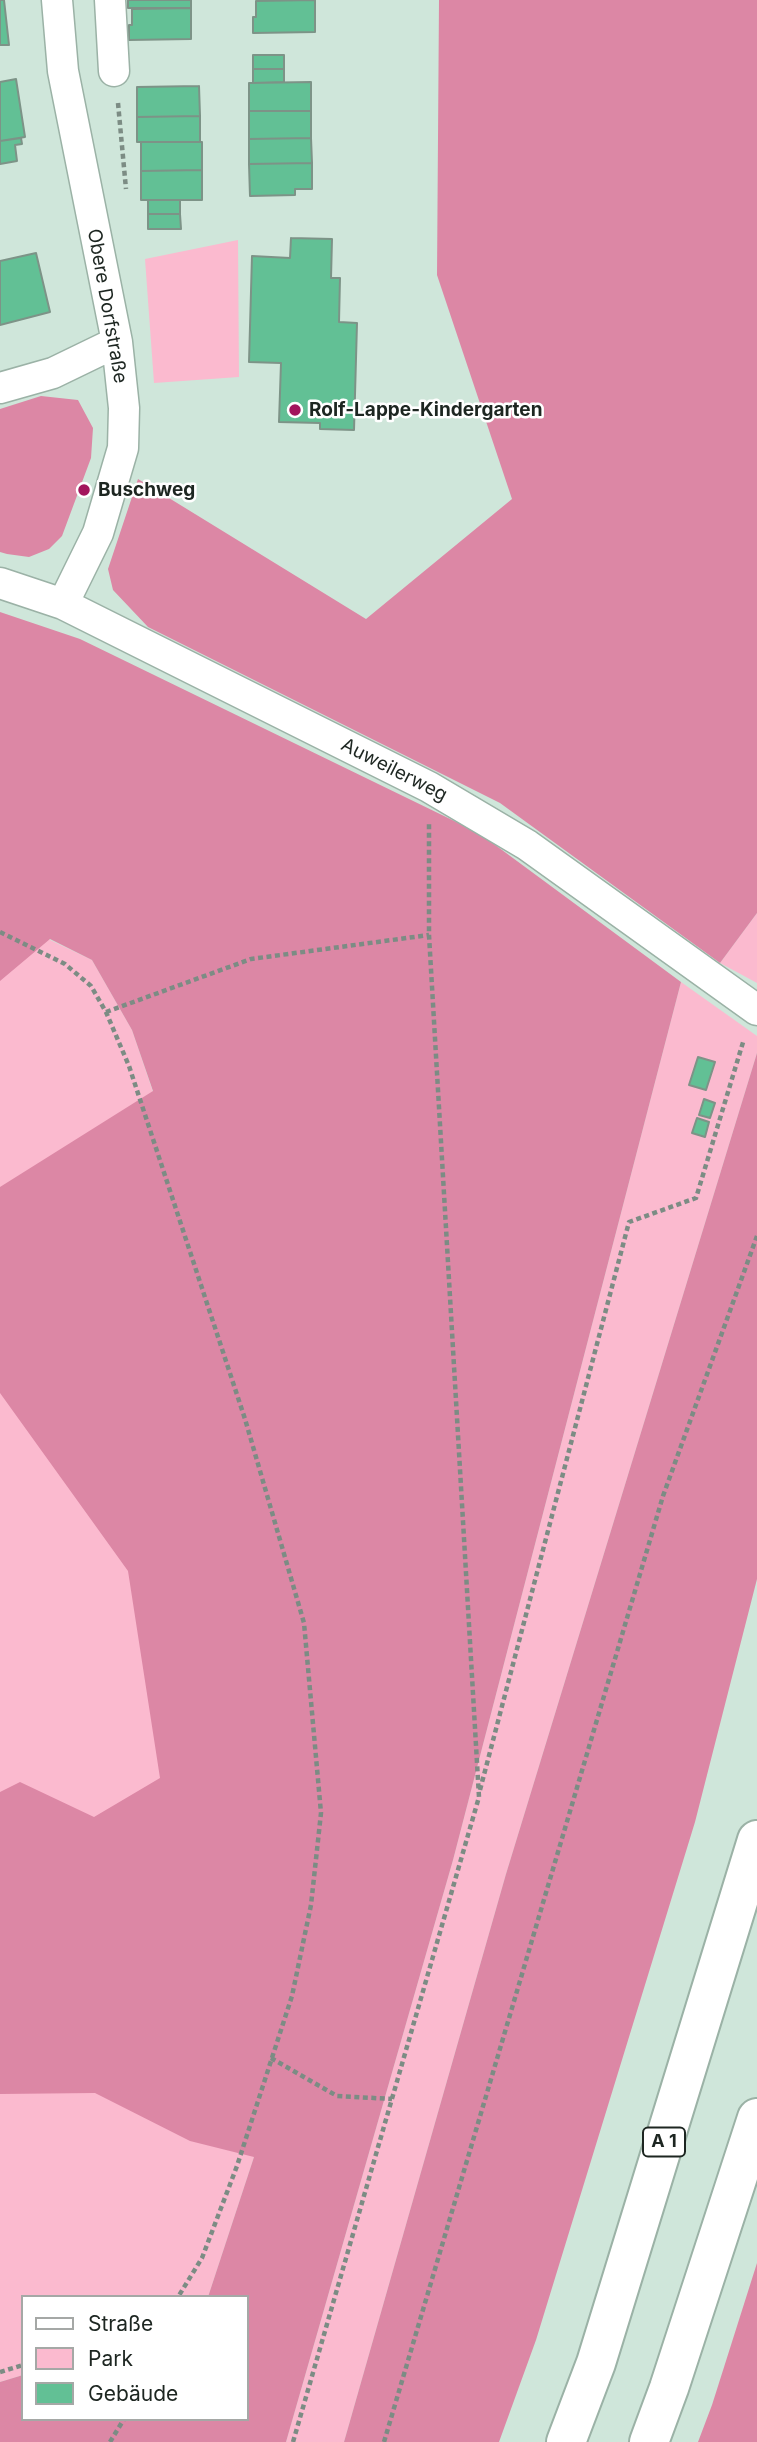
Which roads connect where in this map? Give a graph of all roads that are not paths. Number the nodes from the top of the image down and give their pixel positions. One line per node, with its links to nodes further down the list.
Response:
1 (57, 0): 4 (street, Obere Dorfstraße)
2 (110, 0): 3 (street)
3 (114, 71)
4 (117, 342): 5 (street); 7 (street, Obere Dorfstraße)
5 (0, 388)
6 (0, 583): 7 (street, Auweilerweg)
7 (63, 604): 8 (street, Auweilerweg)
8 (755, 1009)
9 (757, 1840): 11 (highway, A 1)
10 (757, 2118): 12 (highway)
11 (566, 2442)
12 (649, 2442)

